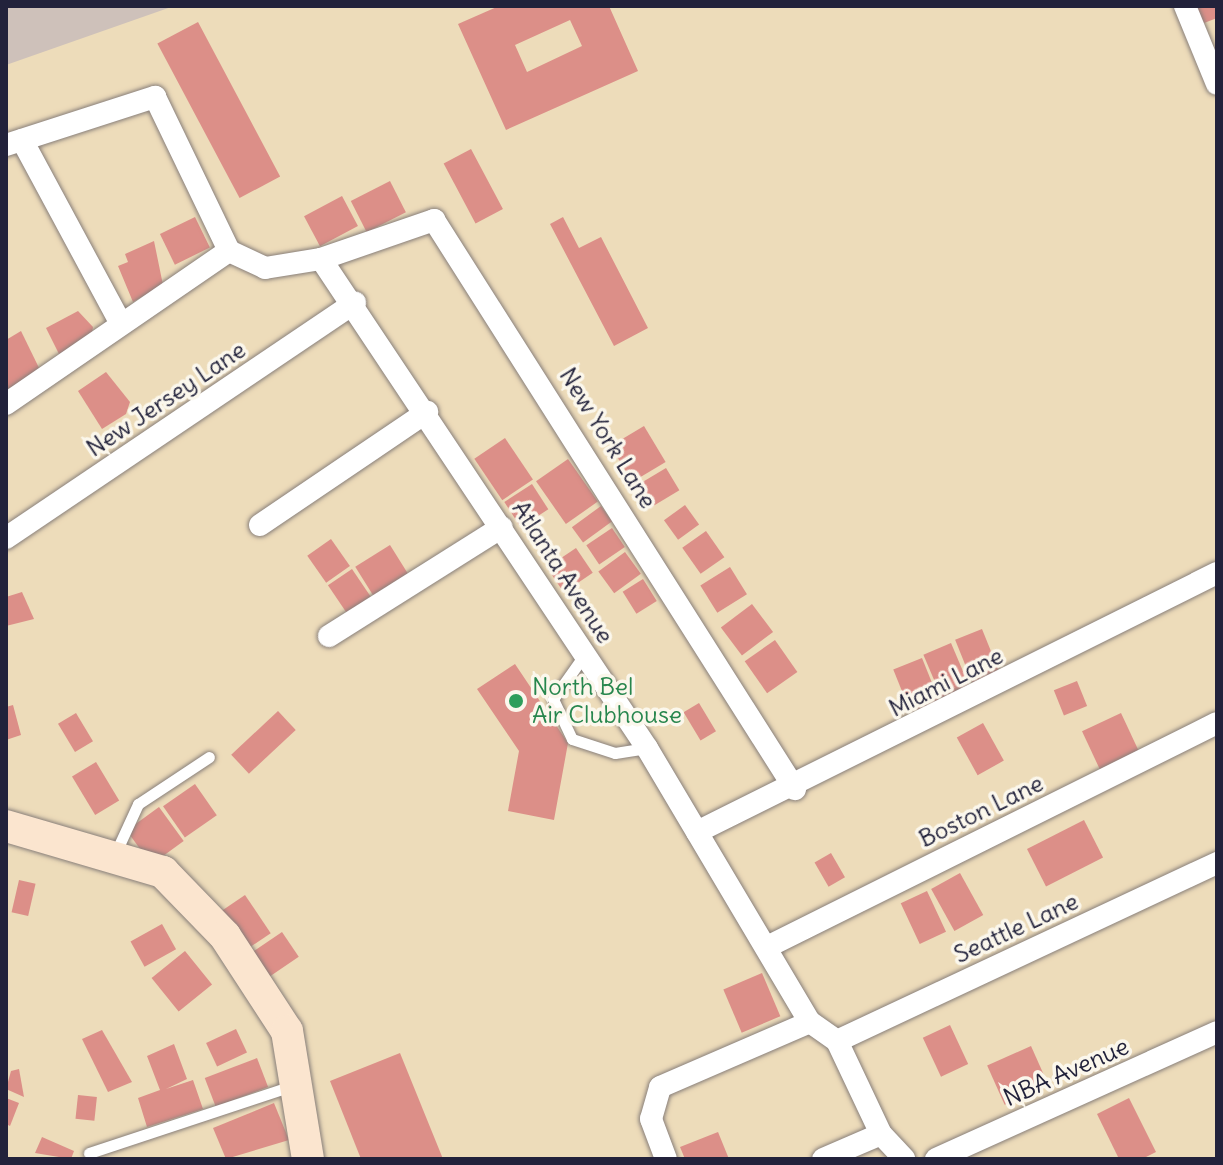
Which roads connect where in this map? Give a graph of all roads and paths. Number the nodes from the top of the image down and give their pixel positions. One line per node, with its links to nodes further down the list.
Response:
1 (1185, 6): 2 (street)
2 (1217, 84)
3 (14, 142): 4 (street); 7 (street)
4 (229, 251): 5 (street); 7 (street)
5 (321, 259): 6 (street, Atlanta Avenue); 19 (street, New York Lane)
6 (355, 303): 9 (street, Atlanta Avenue); 12 (street, New Jersey Lane)
7 (120, 322): 8 (street)
8 (6, 404)
9 (427, 412): 10 (street); 11 (street, Atlanta Avenue)
10 (260, 525)
11 (502, 527): 14 (street); 15 (street, Atlanta Avenue)
12 (6, 538)
13 (1217, 573): 19 (street, Miami Lane)
14 (329, 636)
15 (585, 653): 17 (street, Atlanta Avenue); 17 (lane)
16 (1217, 723): 24 (street, Boston Lane)
17 (647, 748): 21 (street, Atlanta Avenue)
18 (209, 757): 22 (lane)
19 (795, 789): 21 (street, Miami Lane)
20 (6, 826): 22 (street)
21 (697, 832): 24 (street, Atlanta Avenue)
22 (113, 859): 28 (street)
23 (1217, 863): 27 (street, Seattle Lane)
24 (769, 946): 25 (street, Atlanta Avenue)
25 (810, 1022): 27 (street, Atlanta Avenue); 32 (street)
26 (1217, 1032): 35 (street, NBA Avenue)
27 (837, 1041): 29 (street, Atlanta Avenue)
28 (299, 1084): 30 (lane); 31 (street)
29 (881, 1134): 33 (street); 34 (street, Atlanta Avenue)
30 (89, 1153)
31 (308, 1159)
32 (666, 1159)
33 (823, 1159)
34 (904, 1159)
35 (936, 1159)

